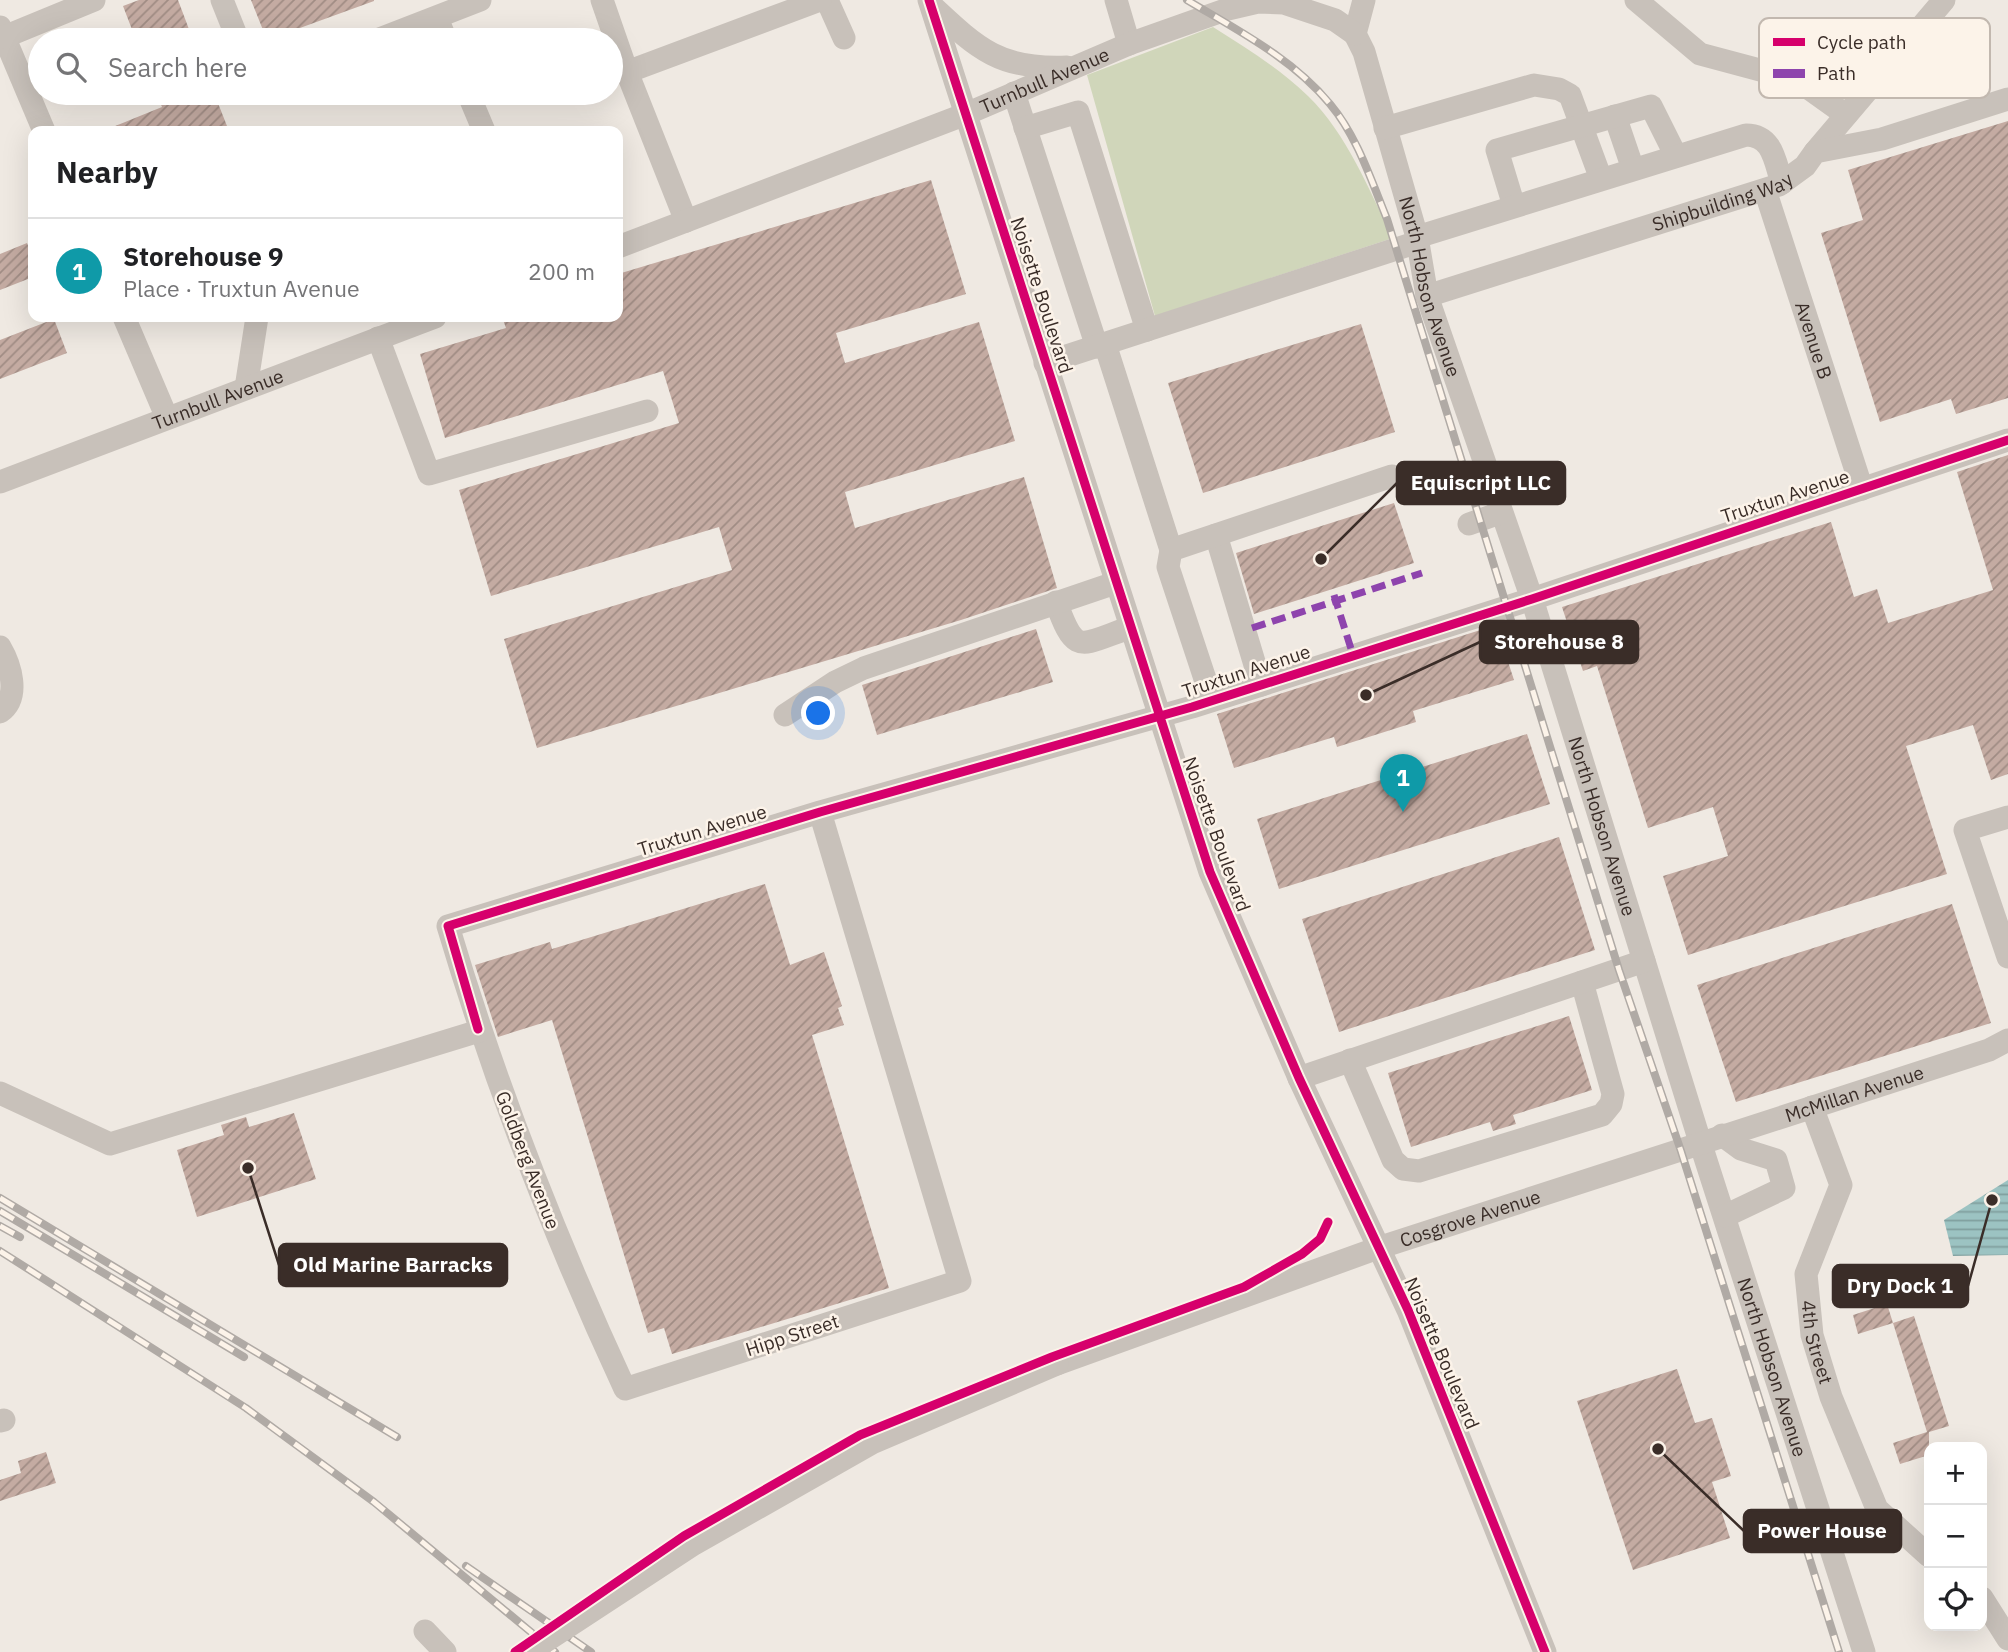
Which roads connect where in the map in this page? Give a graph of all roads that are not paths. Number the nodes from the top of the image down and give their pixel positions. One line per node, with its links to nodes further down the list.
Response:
1 (94, 0): 18 (street)
2 (222, 0): 14 (street)
3 (480, 0): 12 (street)
4 (601, 0): 17 (street)
5 (820, 0): 25 (street)
6 (827, 0): 20 (street)
7 (1116, 0): 21 (street)
8 (1364, 0): 19 (street)
9 (1636, 0): 24 (street)
10 (1944, 0): 13 (street, Shipbuilding Way)
11 (930, 2): 23 (street); 33 (street, Noisette Boulevard)
12 (437, 18): 15 (street); 16 (street)
13 (1929, 18)
14 (233, 28)
15 (410, 28)
16 (441, 28)
17 (611, 28)
18 (2, 32): 26 (street)
19 (1355, 34): 21 (street, Turnbull Avenue); 40 (street, North Hobson Avenue)
20 (844, 38)
21 (1129, 44): 23 (street, Turnbull Avenue)
22 (623, 61): 25 (street)
23 (1077, 66): 27 (street, Turnbull Avenue)
24 (1759, 69)
25 (627, 72): 47 (street)
26 (28, 93)
27 (1014, 93): 33 (street, Turnbull Avenue); 39 (street)
28 (1823, 98): 34 (street)
29 (1860, 98): 34 (street, Shipbuilding Way)
30 (2008, 99): 41 (street)
31 (33, 105): 37 (street)
32 (473, 105): 38 (street)
33 (966, 114): 47 (street, Turnbull Avenue); 57 (street, Noisette Boulevard)
34 (1846, 115): 41 (street, Shipbuilding Way)
35 (1615, 116): 36 (street); 42 (street); 43 (street)
36 (1583, 125): 40 (street); 44 (street); 46 (street)
37 (42, 126)
38 (482, 126)
39 (1025, 128): 54 (street); 56 (street)
40 (1385, 128): 48 (street, North Hobson Avenue)
41 (1815, 152): 45 (street, Shipbuilding Way)
42 (1676, 156): 43 (street); 45 (street, Avenue B)
43 (1633, 169): 44 (street)
44 (1601, 179): 46 (street)
45 (1773, 187): 50 (street, Shipbuilding Way); 64 (street, Avenue B)
46 (1514, 206): 48 (street)
47 (686, 221): 49 (street, Turnbull Avenue)
48 (1417, 240): 50 (street, North Hobson Avenue); 54 (street)
49 (623, 245)
50 (1427, 296): 65 (street, North Hobson Avenue)
51 (126, 322): 60 (street)
52 (256, 322): 58 (street)
53 (401, 323): 55 (street, Turnbull Avenue)
54 (1147, 330): 56 (street)
55 (378, 338): 58 (street, Turnbull Avenue); 59 (street)
56 (1101, 345): 57 (street); 68 (street)
57 (1045, 363): 69 (street, Noisette Boulevard)
58 (246, 388): 60 (street, Turnbull Avenue)
59 (647, 411)
60 (167, 418): 63 (street, Turnbull Avenue)
61 (2008, 439): 64 (street, Truxtun Avenue)
62 (1392, 476): 67 (street)
63 (0, 482)
64 (1863, 489): 70 (street, Truxtun Avenue)
65 (1500, 513): 66 (street); 70 (street, North Hobson Avenue)
66 (1469, 524)
67 (1216, 535): 68 (street); 74 (street)
68 (1171, 551): 75 (street)
69 (1115, 583): 71 (street); 72 (street, Noisette Boulevard)
70 (1532, 599): 74 (street, Truxtun Avenue); 83 (street, North Hobson Avenue)
71 (1056, 602): 72 (street); 77 (street)
72 (1129, 628): 78 (street, Noisette Boulevard)
73 (0, 647): 76 (street)
74 (1261, 684): 75 (street, Truxtun Avenue)
75 (1212, 700): 78 (street, Truxtun Avenue)
76 (0, 712)
77 (785, 715)
78 (1157, 718): 79 (street, Truxtun Avenue); 88 (street, Noisette Boulevard)
79 (820, 812): 81 (street, Truxtun Avenue); 95 (street, Hipp Street)
80 (2008, 817): 82 (street)
81 (448, 926): 85 (street, Goldberg Avenue)
82 (2008, 957)
83 (1644, 961): 84 (street); 92 (street, North Hobson Avenue)
84 (1582, 982): 87 (street); 87 (street)
85 (479, 1030): 89 (street); 95 (street, Goldberg Avenue)
86 (2008, 1040): 90 (street, McMillan Avenue)
87 (1350, 1060): 88 (street)
88 (1299, 1078): 94 (street, Noisette Boulevard)
89 (0, 1093)
90 (1812, 1107): 91 (street, McMillan Avenue); 96 (street, 4th Street)
91 (1722, 1135): 92 (street, McMillan Avenue); 93 (street)
92 (1701, 1145): 93 (street, North Hobson Avenue); 94 (street, Cosgrove Avenue)
93 (1725, 1216): 103 (street, North Hobson Avenue)
94 (1378, 1248): 101 (street, Cosgrove Avenue, bridge); 102 (street, Noisette Boulevard)
95 (625, 1389)
96 (1924, 1551)
97 (1987, 1606): 99 (street)
98 (425, 1631): 100 (street)
99 (2008, 1639)
100 (444, 1652)
101 (529, 1652)
102 (1545, 1652)
103 (1864, 1652)

